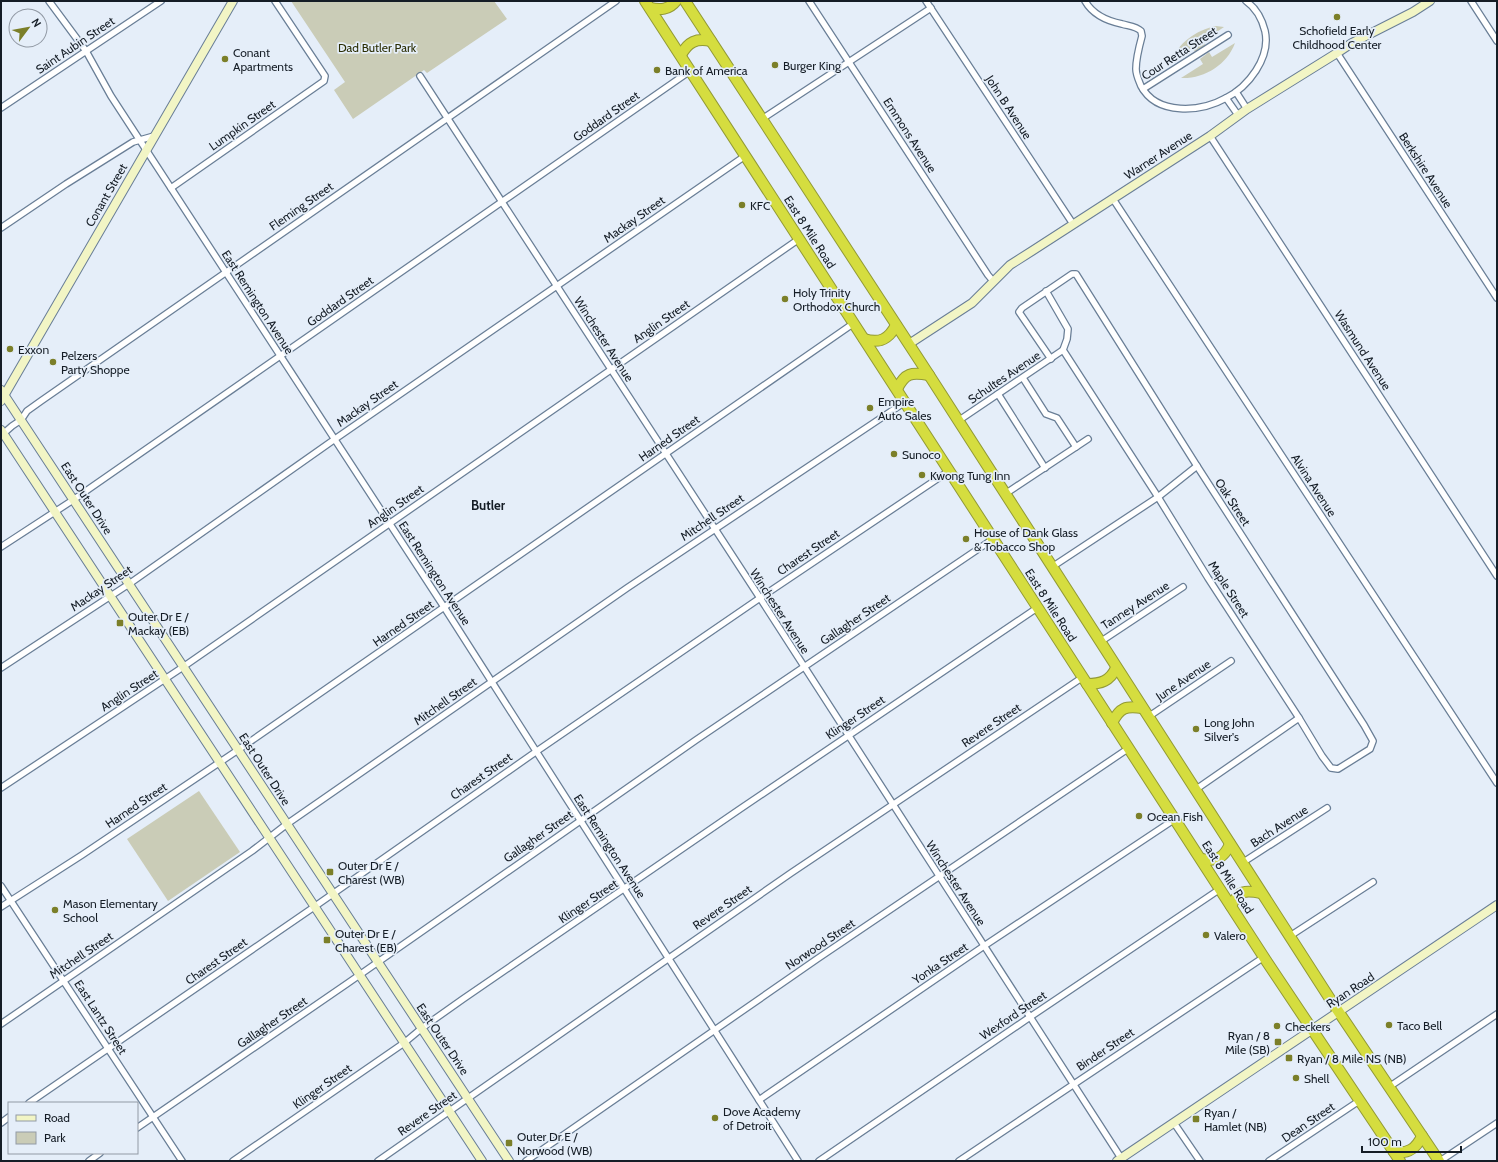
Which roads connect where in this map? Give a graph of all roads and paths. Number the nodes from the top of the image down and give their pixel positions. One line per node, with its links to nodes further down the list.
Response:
1 (49, 1): 19 (street, East Remington Avenue)
2 (161, 1): 19 (street, Saint Aubin Street)
3 (232, 1): 33 (main road, Conant Street)
4 (275, 1): 38 (street, Lumpkin Street)
5 (616, 1): 31 (street, Fleming Street)
6 (676, 1): 14 (highway)
7 (685, 1): 17 (highway, East 8 Mile Road)
8 (809, 1): 22 (street, Emmons Avenue)
9 (926, 1): 15 (street, John B Avenue)
10 (1085, 1): 25 (street)
11 (1246, 1): 26 (street)
12 (1430, 1): 20 (main road, Warner Avenue)
13 (1471, 1): 18 (street)
14 (648, 5): 21 (highway, East 8 Mile Road)
15 (930, 8): 22 (street); 41 (street, John B Avenue)
16 (1228, 35): 25 (street, Cour Retta Street)
17 (711, 41): 21 (highway); 32 (highway, East 8 Mile Road)
18 (1497, 41)
19 (86, 51): 28 (street, Saint Aubin Street); 35 (street, East Remington Avenue)
20 (1336, 53): 29 (main road, Warner Avenue); 48 (street, Berkshire Avenue)
21 (681, 56): 23 (highway, East 8 Mile Road)
22 (849, 62): 32 (street); 45 (street, Emmons Avenue)
23 (690, 71): 37 (highway, East 8 Mile Road); 40 (street, Goddard Street)
24 (420, 76): 31 (street, Winchester Avenue)
25 (1143, 89): 27 (street)
26 (1236, 92): 27 (street); 29 (street)
27 (1226, 98): 30 (street)
28 (1, 108)
29 (1247, 109): 30 (main road, Warner Avenue)
30 (1238, 115): 34 (main road, Warner Avenue)
31 (447, 118): 40 (street, Winchester Avenue); 44 (street, Fleming Street)
32 (762, 119): 50 (highway, East 8 Mile Road)
33 (154, 136): 35 (street); 36 (main road, Conant Street)
34 (1210, 136): 39 (main road, Warner Avenue); 82 (street, Wasmund Avenue)
35 (140, 141): 36 (street, East Remington Avenue); 42 (street)
36 (146, 150): 38 (street, East Remington Avenue); 61 (main road, Conant Street)
37 (745, 156): 43 (highway, East 8 Mile Road); 46 (street, Mackay Street)
38 (171, 188): 44 (street, East Remington Avenue)
39 (1113, 199): 41 (main road, Warner Avenue); 108 (street, Alvina Avenue)
40 (502, 202): 46 (street, Winchester Avenue); 54 (street, Goddard Street)
41 (1073, 224): 45 (main road, Warner Avenue)
42 (1, 228)
43 (799, 239): 49 (highway, East 8 Mile Road); 56 (street, Anglin Street)
44 (226, 272): 54 (street, East Remington Avenue); 63 (street, Fleming Street)
45 (993, 281): 52 (main road, Warner Avenue)
46 (556, 286): 56 (street, Winchester Avenue); 66 (street, Mackay Street)
47 (1046, 291): 53 (street); 55 (street); 70 (street, Oak Street)
48 (1497, 298)
49 (854, 323): 51 (highway, East 8 Mile Road); 69 (street, Harned Street)
50 (896, 324): 51 (highway); 52 (highway, East 8 Mile Road)
51 (864, 339): 59 (highway, East 8 Mile Road)
52 (909, 344): 57 (highway, East 8 Mile Road)
53 (1063, 350): 55 (street, Schultes Avenue); 74 (street, Maple Street)
54 (280, 356): 66 (street, East Remington Avenue); 75 (street, Goddard Street)
55 (1051, 359): 58 (street, Schultes Avenue)
56 (611, 370): 69 (street, Winchester Avenue); 77 (street, Anglin Street)
57 (928, 375): 59 (highway); 64 (highway, East 8 Mile Road)
58 (1023, 378): 60 (street, Schultes Avenue); 68 (street)
59 (897, 389): 62 (highway, East 8 Mile Road)
60 (998, 394): 64 (street, Schultes Avenue); 71 (street)
61 (2, 395): 63 (main road, East Outer Drive)
62 (905, 402): 72 (highway, East 8 Mile Road); 78 (street, Mitchell Street)
63 (21, 420): 65 (street, Fleming Street); 75 (main road, East Outer Drive)
64 (958, 421): 73 (highway, East 8 Mile Road)
65 (2, 432): 76 (main road)
66 (335, 439): 77 (street, East Remington Avenue); 83 (street, Mackay Street)
67 (1088, 439): 68 (street)
68 (1076, 447): 71 (street)
69 (666, 454): 78 (street, Winchester Avenue); 87 (street, Harned Street)
70 (1197, 466): 74 (street); 103 (street, Oak Street)
71 (1045, 468): 73 (street)
72 (949, 471): 79 (highway, East 8 Mile Road); 86 (street, Charest Street)
73 (1005, 494): 81 (highway, East 8 Mile Road)
74 (1158, 497): 81 (street); 100 (street, Maple Street)
75 (73, 500): 76 (street, Goddard Street); 83 (main road, East Outer Drive)
76 (55, 512): 80 (street, Goddard Street); 85 (main road)
77 (390, 523): 87 (street, East Remington Avenue); 91 (street, Anglin Street)
78 (714, 529): 86 (street, Winchester Avenue); 97 (street, Mitchell Street)
79 (993, 539): 88 (highway, East 8 Mile Road); 92 (street, Gallagher Street)
80 (1, 547)
81 (1052, 568): 89 (highway, East 8 Mile Road)
82 (1497, 576)
83 (128, 584): 85 (street, Mackay Street); 91 (main road, East Outer Drive)
84 (1183, 587): 89 (street, Tanney Avenue)
85 (110, 596): 93 (street, Mackay Street); 95 (main road)
86 (760, 598): 92 (street, Winchester Avenue); 106 (street, Charest Street)
87 (444, 607): 97 (street, East Remington Avenue); 105 (street, Harned Street)
88 (1037, 608): 96 (highway, East 8 Mile Road); 102 (street, Klinger Street)
89 (1100, 642): 94 (highway, East 8 Mile Road)
90 (1231, 661): 99 (street, June Avenue)
91 (183, 667): 95 (street, Anglin Street); 105 (main road, East Outer Drive)
92 (804, 667): 102 (street, Winchester Avenue); 114 (street, Gallagher Street)
93 (1, 668)
94 (1116, 668): 96 (highway); 98 (highway, East 8 Mile Road)
95 (165, 679): 107 (main road); 109 (street, Anglin Street)
96 (1085, 680): 101 (highway, East 8 Mile Road); 111 (street, Revere Street)
97 (492, 681): 106 (street, East Remington Avenue); 115 (street, Mitchell Street)
98 (1142, 708): 99 (highway, East 8 Mile Road); 101 (highway)
99 (1148, 717): 110 (highway, East 8 Mile Road)
100 (1299, 718): 103 (street, Maple Street); 110 (street)
101 (1112, 722): 104 (highway, East 8 Mile Road)
102 (848, 736): 111 (street, Winchester Avenue); 123 (street, Klinger Street)
103 (1373, 741)
104 (1129, 748): 113 (highway, East 8 Mile Road); 120 (street, Norwood Street)
105 (238, 750): 107 (street, Harned Street); 115 (main road, East Outer Drive)
106 (536, 751): 114 (street, East Remington Avenue); 125 (street, Charest Street)
107 (220, 763): 116 (main road); 127 (street, Harned Street)
108 (1497, 783)
109 (1, 788)
110 (1195, 790): 117 (highway, East 8 Mile Road)
111 (893, 804): 120 (street, Winchester Avenue); 135 (street, Revere Street)
112 (1327, 808): 119 (street, Bach Avenue)
113 (1175, 819): 118 (highway, East 8 Mile Road); 133 (street, Yonka Street)
114 (580, 820): 123 (street, East Remington Avenue); 136 (street, Gallagher Street)
115 (287, 824): 116 (street, Mitchell Street); 125 (main road, East Outer Drive)
116 (270, 839): 131 (main road); 138 (street, Mitchell Street)
117 (1230, 844): 118 (highway); 119 (highway, East 8 Mile Road)
118 (1201, 859): 124 (highway, East 8 Mile Road)
119 (1242, 863): 126 (highway, East 8 Mile Road)
120 (939, 877): 133 (street, Winchester Avenue); 144 (street, Norwood Street)
121 (1373, 882): 132 (street)
122 (1, 886): 127 (street, East Lantz Street)
123 (625, 889): 135 (street, East Remington Avenue); 143 (street, Klinger Street)
124 (1220, 889): 129 (highway, East 8 Mile Road); 141 (street, Wexford Street)
125 (332, 893): 131 (street, Charest Street); 136 (main road, East Outer Drive)
126 (1261, 893): 129 (highway); 132 (highway, East 8 Mile Road)
127 (11, 900): 130 (street, Harned Street); 138 (street, East Lantz Street)
128 (1497, 905): 139 (main road, Ryan Road)
129 (1231, 906): 134 (highway, East 8 Mile Road)
130 (1, 907)
131 (314, 907): 137 (main road); 147 (street, Charest Street)
132 (1290, 936): 139 (highway, East 8 Mile Road)
133 (984, 946): 141 (street, Winchester Avenue); 151 (street, Yonka Street)
134 (1264, 957): 145 (highway, East 8 Mile Road); 148 (street, Binder Street)
135 (669, 958): 144 (street, East Remington Avenue); 150 (street, Revere Street)
136 (377, 962): 137 (street, Gallagher Street); 143 (main road, East Outer Drive)
137 (359, 975): 146 (main road); 155 (street, Gallagher Street)
138 (63, 981): 142 (street, Mitchell Street); 147 (street, East Lantz Street)
139 (1339, 1012): 145 (main road, Ryan Road); 149 (highway, East 8 Mile Road)
140 (1497, 1014): 149 (street)
141 (1030, 1017): 148 (street, Winchester Avenue); 171 (street, Wexford Street)
142 (1, 1024)
143 (422, 1028): 146 (street, Klinger Street); 150 (main road, East Outer Drive)
144 (715, 1030): 151 (street, East Remington Avenue); 169 (street, Norwood Street)
145 (1311, 1030): 152 (highway, East 8 Mile Road); 156 (main road, Ryan Road)
146 (404, 1043): 154 (main road); 165 (street, Klinger Street)
147 (108, 1049): 153 (street, Charest Street); 155 (street, East Lantz Street)
148 (1073, 1084): 162 (street, Winchester Avenue); 172 (street, Binder Street)
149 (1389, 1087): 159 (highway, East 8 Mile Road)
150 (468, 1098): 154 (street, Revere Street); 168 (main road, East Outer Drive)
151 (759, 1100): 170 (street, East Remington Avenue)
152 (1359, 1101): 160 (highway, East 8 Mile Road); 174 (street, Dean Street)
153 (31, 1102)
154 (450, 1112): 166 (street, Revere Street); 167 (main road)
155 (153, 1117): 158 (street, Gallagher Street); 164 (street, East Lantz Street)
156 (1174, 1122): 162 (main road, Ryan Road); 173 (street)
157 (1497, 1123): 176 (street)
158 (138, 1127)
159 (1422, 1136): 160 (highway); 176 (highway, East 8 Mile Road)
160 (1394, 1152): 175 (highway, East 8 Mile Road)
161 (98, 1154): 163 (street)
162 (1119, 1160)
163 (88, 1161)
164 (182, 1161)
165 (233, 1161)
166 (378, 1161)
167 (482, 1161)
168 (509, 1161)
169 (526, 1161)
170 (798, 1161)
171 (819, 1161)
172 (959, 1161)
173 (1200, 1161)
174 (1269, 1161)
175 (1400, 1161)
176 (1439, 1161)

